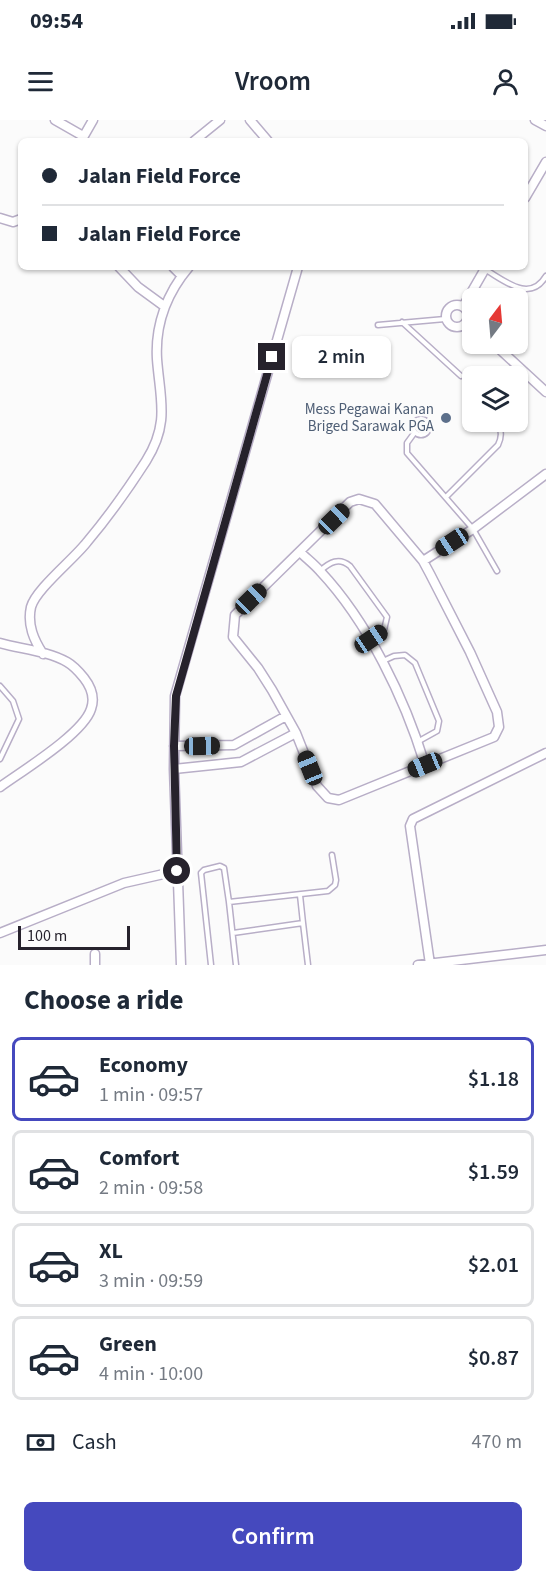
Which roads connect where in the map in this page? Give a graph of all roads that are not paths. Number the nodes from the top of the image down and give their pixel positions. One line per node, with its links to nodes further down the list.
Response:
1 (56, 120): 7 (street)
2 (93, 120): 7 (street)
3 (220, 120): 8 (street)
4 (250, 120): 9 (street)
5 (535, 120): 6 (street)
6 (546, 126)
7 (82, 138)
8 (198, 138)
9 (265, 138)
10 (546, 162): 11 (street)
11 (528, 189)
12 (0, 218): 13 (street)
13 (18, 221)
14 (122, 270): 23 (street)
15 (176, 270): 20 (street)
16 (187, 270): 20 (street)
17 (297, 270): 49 (street)
18 (484, 270): 22 (street)
19 (488, 270): 21 (lane)
20 (182, 276): 23 (street)
21 (546, 276)
22 (474, 288)
23 (164, 306): 43 (street)
24 (462, 306): 25 (street)
25 (446, 318): 26 (lane); 28 (street)
26 (402, 322): 27 (lane); 30 (lane)
27 (378, 325)
28 (462, 327)
29 (505, 354): 31 (street)
30 (460, 376)
31 (546, 392)
32 (415, 432): 32 (lane); 35 (lane)
33 (501, 432): 35 (lane)
34 (546, 476): 36 (street)
35 (446, 497): 36 (lane)
36 (472, 529): 38 (street); 40 (lane)
37 (300, 552): 38 (street); 39 (street); 46 (street)
38 (423, 561): 52 (street)
39 (320, 571): 41 (street); 41 (lane)
40 (497, 571)
41 (371, 639): 44 (street)
42 (0, 643): 43 (street)
43 (43, 654): 54 (street)
44 (382, 661): 48 (street); 48 (lane)
45 (0, 686): 51 (lane)
46 (286, 716): 47 (street); 49 (street)
47 (296, 733): 52 (street); 53 (street)
48 (418, 742): 52 (street)
49 (174, 746): 53 (street)
50 (546, 753): 65 (street)
51 (0, 759)
52 (425, 765)
53 (174, 769): 56 (street)
54 (0, 787)
55 (332, 855): 57 (lane)
56 (177, 871): 60 (street); 67 (street)
57 (300, 895): 58 (lane); 59 (lane)
58 (229, 902): 61 (lane); 68 (lane)
59 (303, 922): 61 (lane); 70 (lane)
60 (0, 932)
61 (233, 933): 69 (lane)
62 (546, 950): 64 (street)
63 (95, 954): 66 (street)
64 (451, 963): 65 (street)
65 (435, 964): 71 (street)
66 (95, 965)
67 (181, 965)
68 (212, 965)
69 (236, 965)
70 (308, 965)
71 (418, 965)

